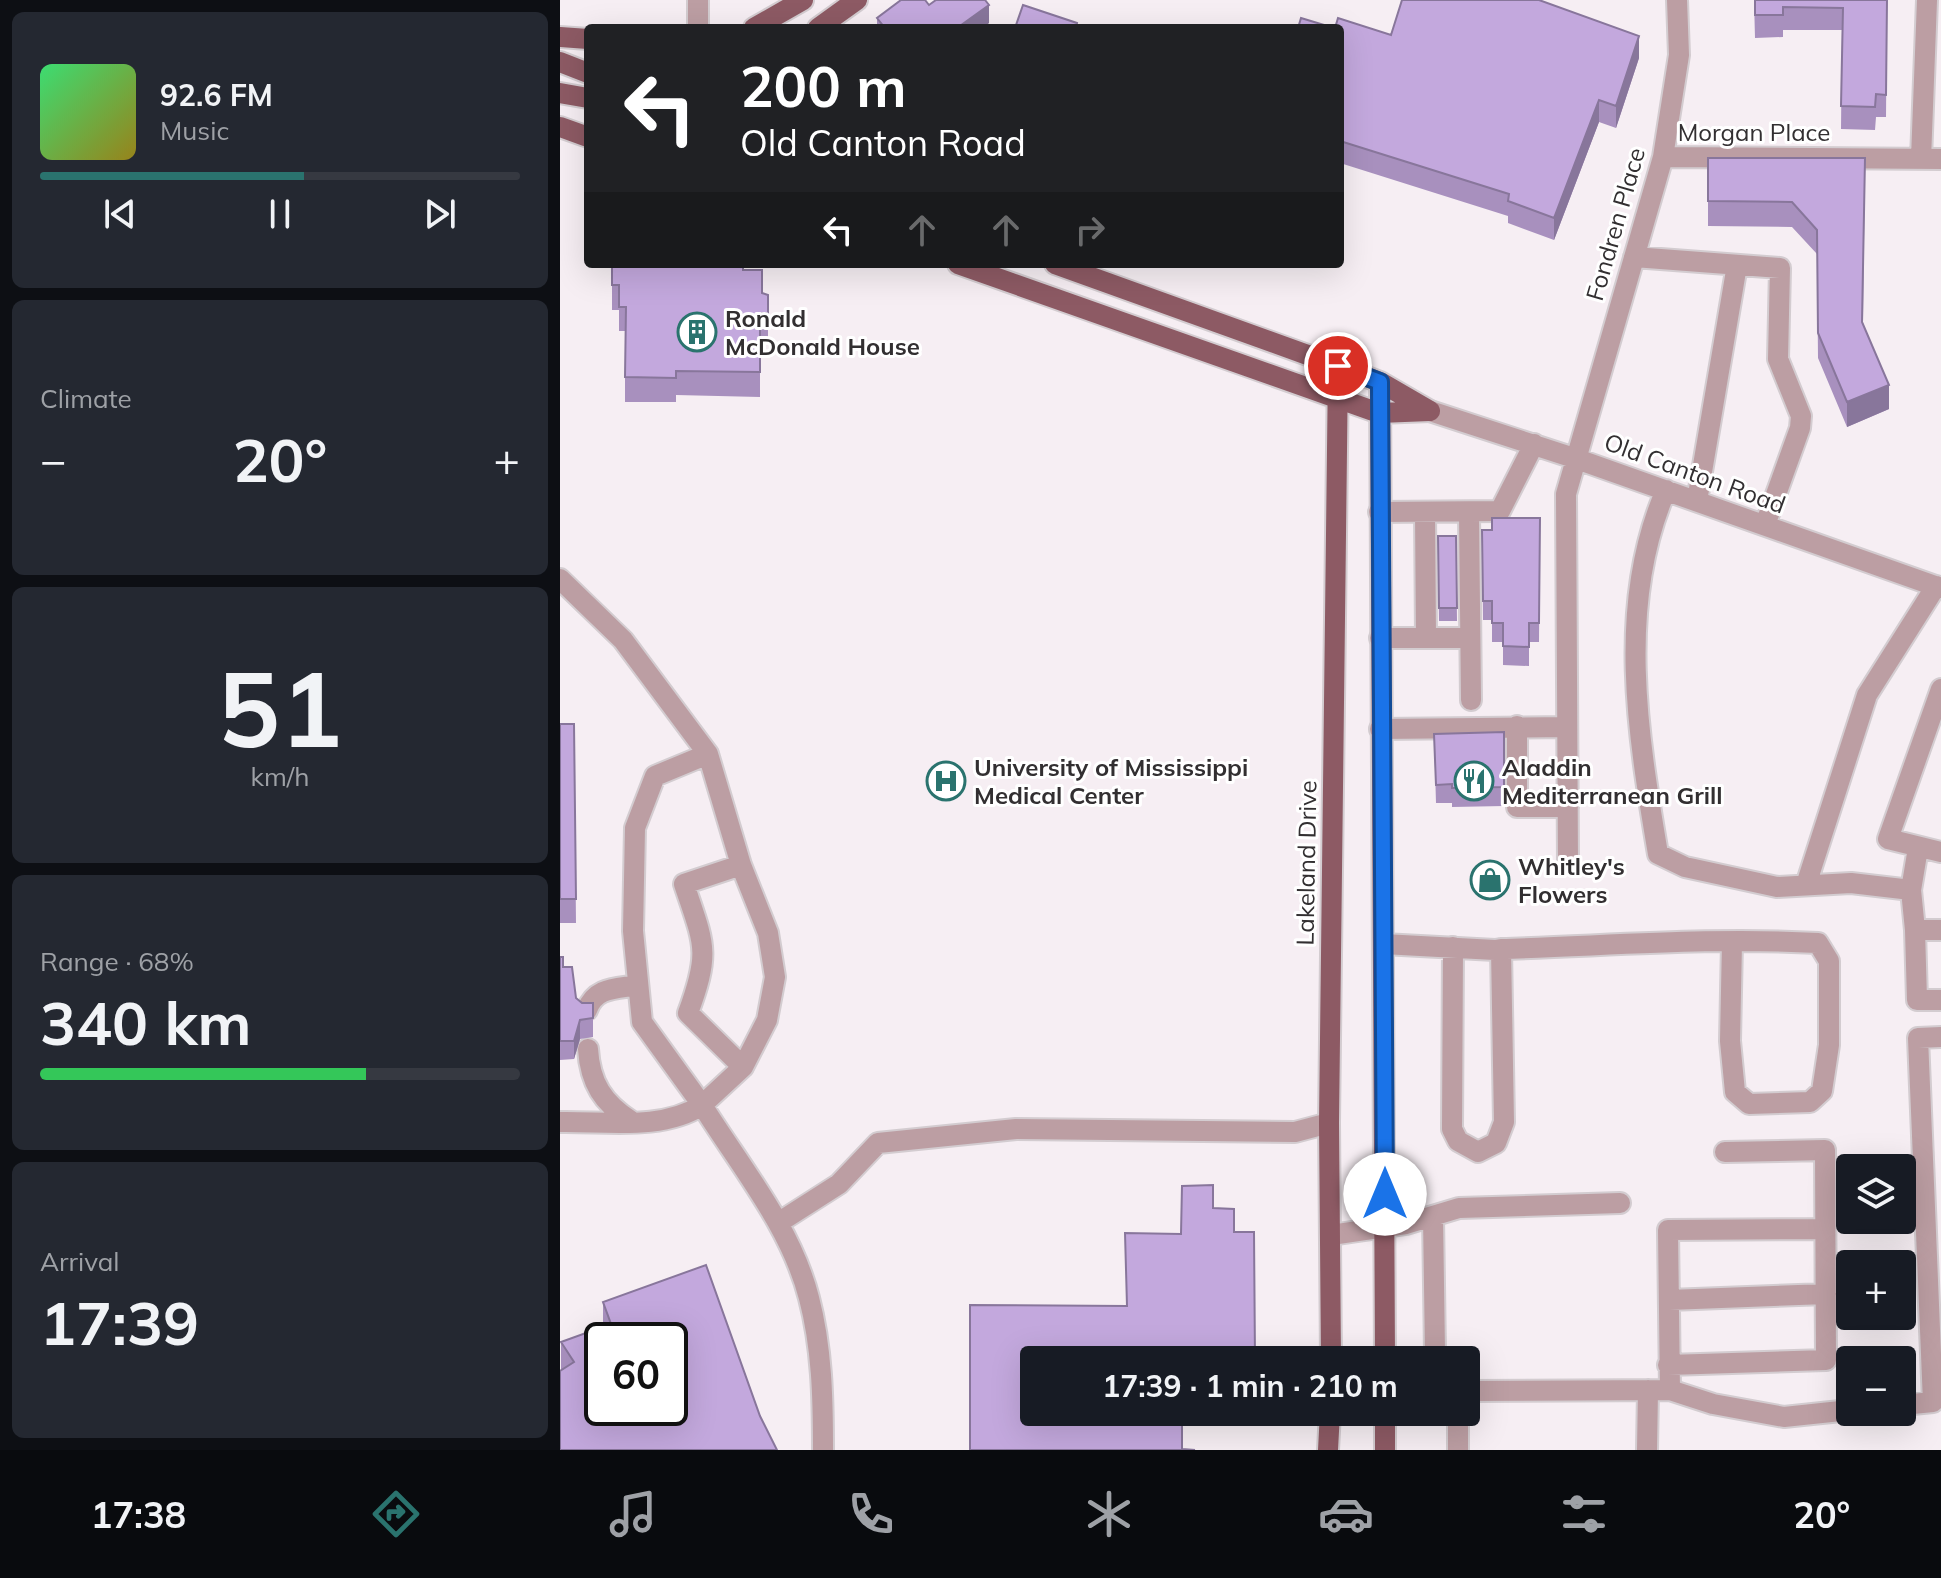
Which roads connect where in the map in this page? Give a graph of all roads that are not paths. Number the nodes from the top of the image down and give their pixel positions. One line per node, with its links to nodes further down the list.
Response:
1 (698, 0): 6 (street)
2 (803, 0): 7 (main road)
3 (857, 0): 8 (main road)
4 (1677, 0): 17 (street, Fondren Place)
5 (1927, 0): 18 (street)
6 (698, 24)
7 (761, 24)
8 (824, 24)
9 (560, 37): 10 (main road)
10 (584, 39)
11 (560, 62): 12 (main road)
12 (584, 71)
13 (560, 93): 14 (main road)
14 (584, 97)
15 (560, 127): 16 (main road)
16 (584, 136)
17 (1663, 157): 18 (street, Morgan Place); 19 (street, Fondren Place)
18 (1931, 159)
19 (1634, 257): 20 (street); 29 (street, Fondren Place)
20 (1737, 265): 31 (street); 35 (street)
21 (969, 268): 25 (main road, Old Canton Road)
22 (1066, 268): 23 (main road, Old Canton Road)
23 (1338, 366): 24 (main road, Old Canton Road); 25 (main road, Lakeland Drive)
24 (1380, 382): 26 (main road, Old Canton Road); 27 (main road)
25 (1337, 400): 27 (main road, Old Canton Road); 69 (main road, Lakeland Drive)
26 (1430, 411): 27 (main road, Old Canton Road); 28 (street, Old Canton Road)
27 (1379, 413): 32 (main road)
28 (1534, 444): 29 (street, Old Canton Road); 34 (street)
29 (1574, 458): 30 (street, Old Canton Road); 44 (street, Fondren Place)
30 (1666, 490): 31 (street, Old Canton Road); 52 (street)
31 (1697, 501): 35 (street, Old Canton Road)
32 (1379, 512): 33 (street); 38 (main road)
33 (1425, 512): 34 (street); 39 (street)
34 (1469, 513): 40 (street)
35 (1765, 525): 37 (street, Old Canton Road)
36 (560, 579): 46 (street)
37 (1938, 587): 52 (street)
38 (1380, 638): 39 (street); 45 (main road)
39 (1426, 638): 40 (street)
40 (1470, 638): 42 (street)
41 (1941, 689): 48 (street)
42 (1471, 700)
43 (1517, 726): 44 (street); 45 (street); 47 (street)
44 (1567, 727): 47 (street, Fondren Place)
45 (1380, 729): 57 (main road)
46 (708, 754): 51 (street); 60 (street)
47 (1568, 807): 50 (street, Fondren Place)
48 (1918, 848): 49 (street); 53 (street)
49 (1941, 852)
50 (1568, 864)
51 (741, 865): 65 (street); 65 (street)
52 (1806, 885): 53 (street)
53 (1911, 890): 54 (street)
54 (1915, 930): 55 (street); 61 (street)
55 (1941, 930)
56 (1732, 942): 56 (street); 59 (street)
57 (1383, 944): 58 (street); 74 (main road)
58 (1453, 947): 59 (street); 59 (street)
59 (1501, 949)
60 (638, 985): 62 (street); 66 (street)
61 (1941, 1000)
62 (587, 1010)
63 (1941, 1037): 86 (street)
64 (588, 1049): 67 (street)
65 (743, 1067): 66 (street)
66 (702, 1105): 67 (street); 73 (street)
67 (631, 1121): 68 (street)
68 (560, 1122)
69 (1329, 1123): 73 (street); 76 (main road, Lakeland Drive)
70 (1725, 1152): 75 (street)
71 (1620, 1203): 72 (street)
72 (1433, 1216): 74 (street); 81 (street)
73 (778, 1223): 91 (street)
74 (1386, 1225): 76 (street); 80 (main road)
75 (1825, 1229): 77 (street); 78 (street)
76 (1331, 1235): 79 (main road, Lakeland Drive)
77 (1826, 1294): 78 (street); 82 (street)
78 (1669, 1300): 82 (street)
79 (1331, 1346)
80 (1385, 1346)
81 (1435, 1346)
82 (1668, 1365): 84 (street)
83 (1648, 1390): 84 (street); 85 (street); 95 (street)
84 (1670, 1390): 87 (street)
85 (1480, 1391)
86 (1916, 1404)
87 (1836, 1411)
88 (1329, 1426): 92 (main road)
89 (1385, 1426): 93 (main road)
90 (1458, 1426): 94 (street)
91 (823, 1450)
92 (1328, 1450)
93 (1385, 1450)
94 (1458, 1450)
95 (1647, 1450)

